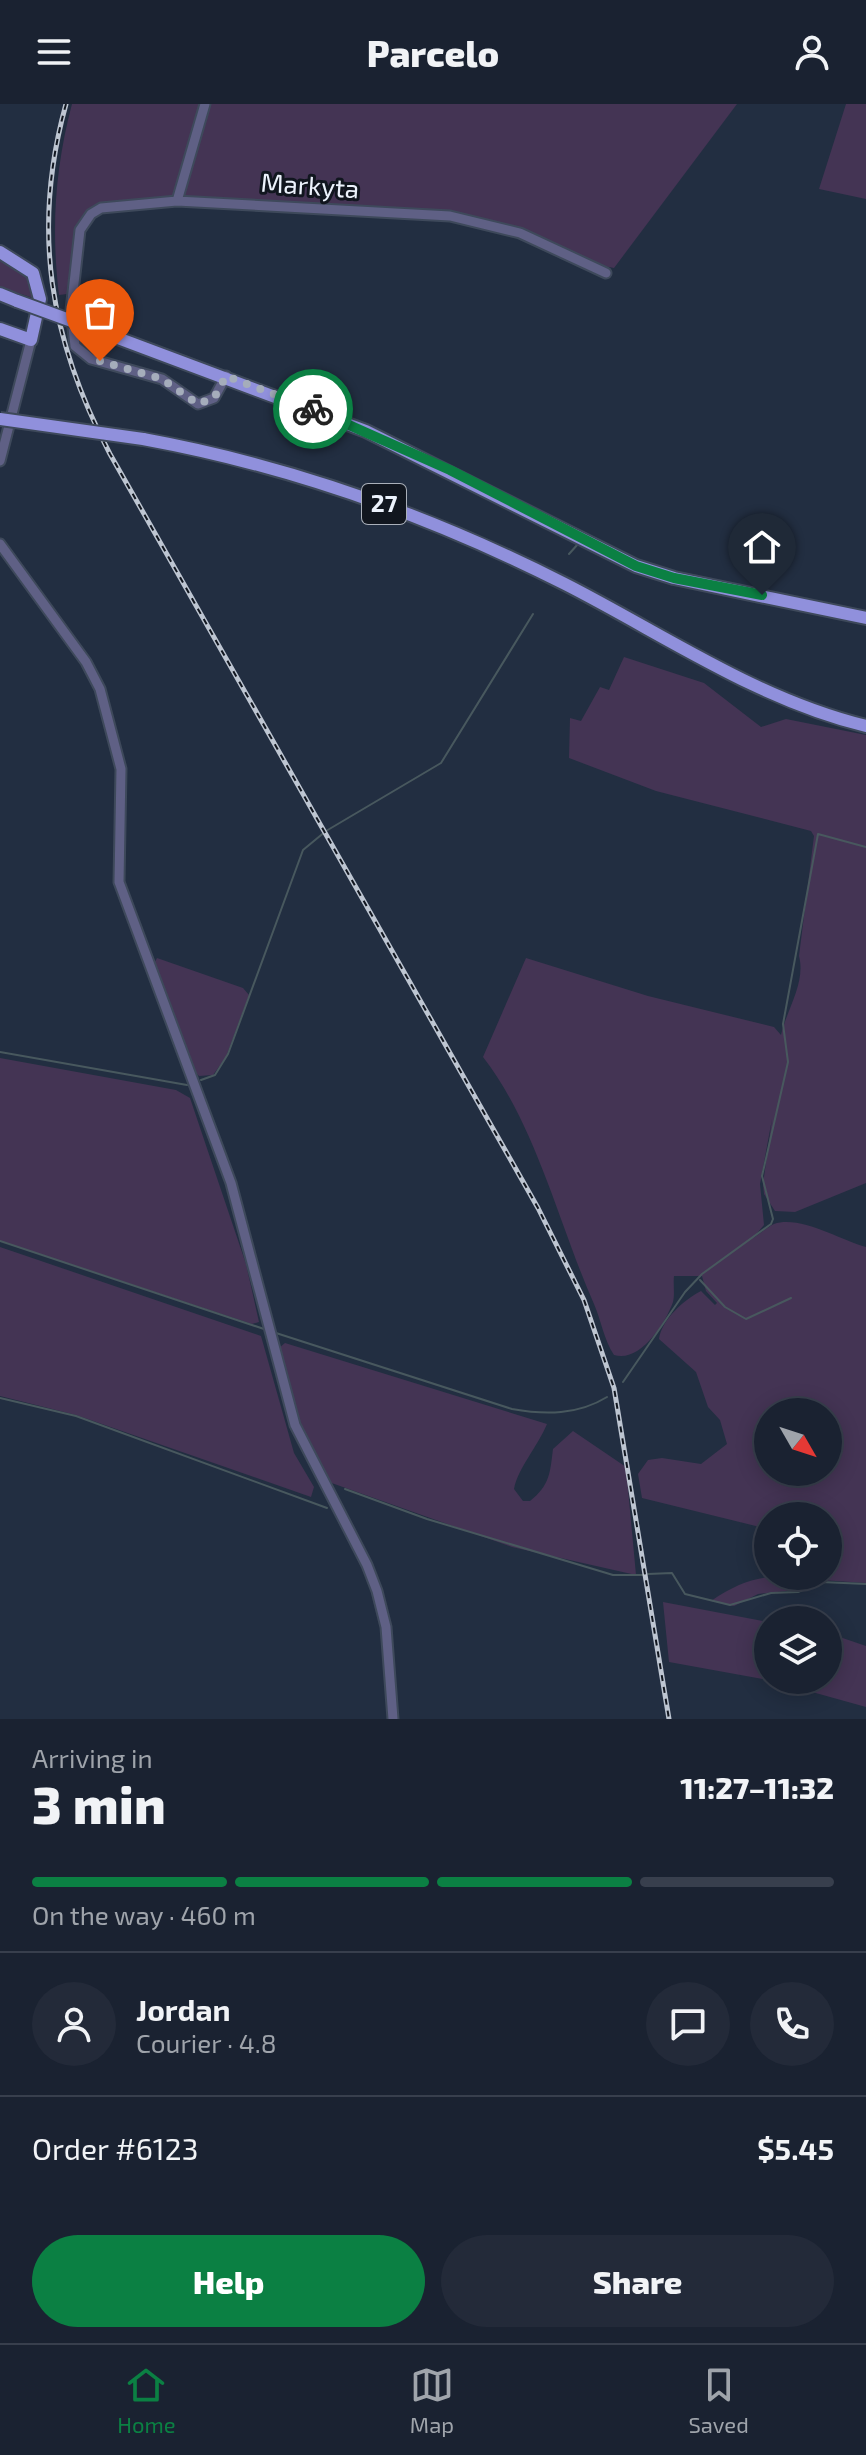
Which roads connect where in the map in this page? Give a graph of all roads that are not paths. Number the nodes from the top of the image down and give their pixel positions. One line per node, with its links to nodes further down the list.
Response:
1 (205, 104): 2 (street)
2 (177, 201): 4 (street, Markyta); 8 (street, Markyta)
3 (0, 252): 7 (main road)
4 (606, 273)
5 (0, 294): 8 (main road, bridge)
6 (0, 329): 7 (main road)
7 (31, 340): 10 (street)
8 (226, 376): 12 (main road)
9 (0, 419): 13 (main road, 27, bridge)
10 (0, 461)
11 (0, 544): 14 (street)
12 (866, 618)
13 (866, 726)
14 (393, 1719)

